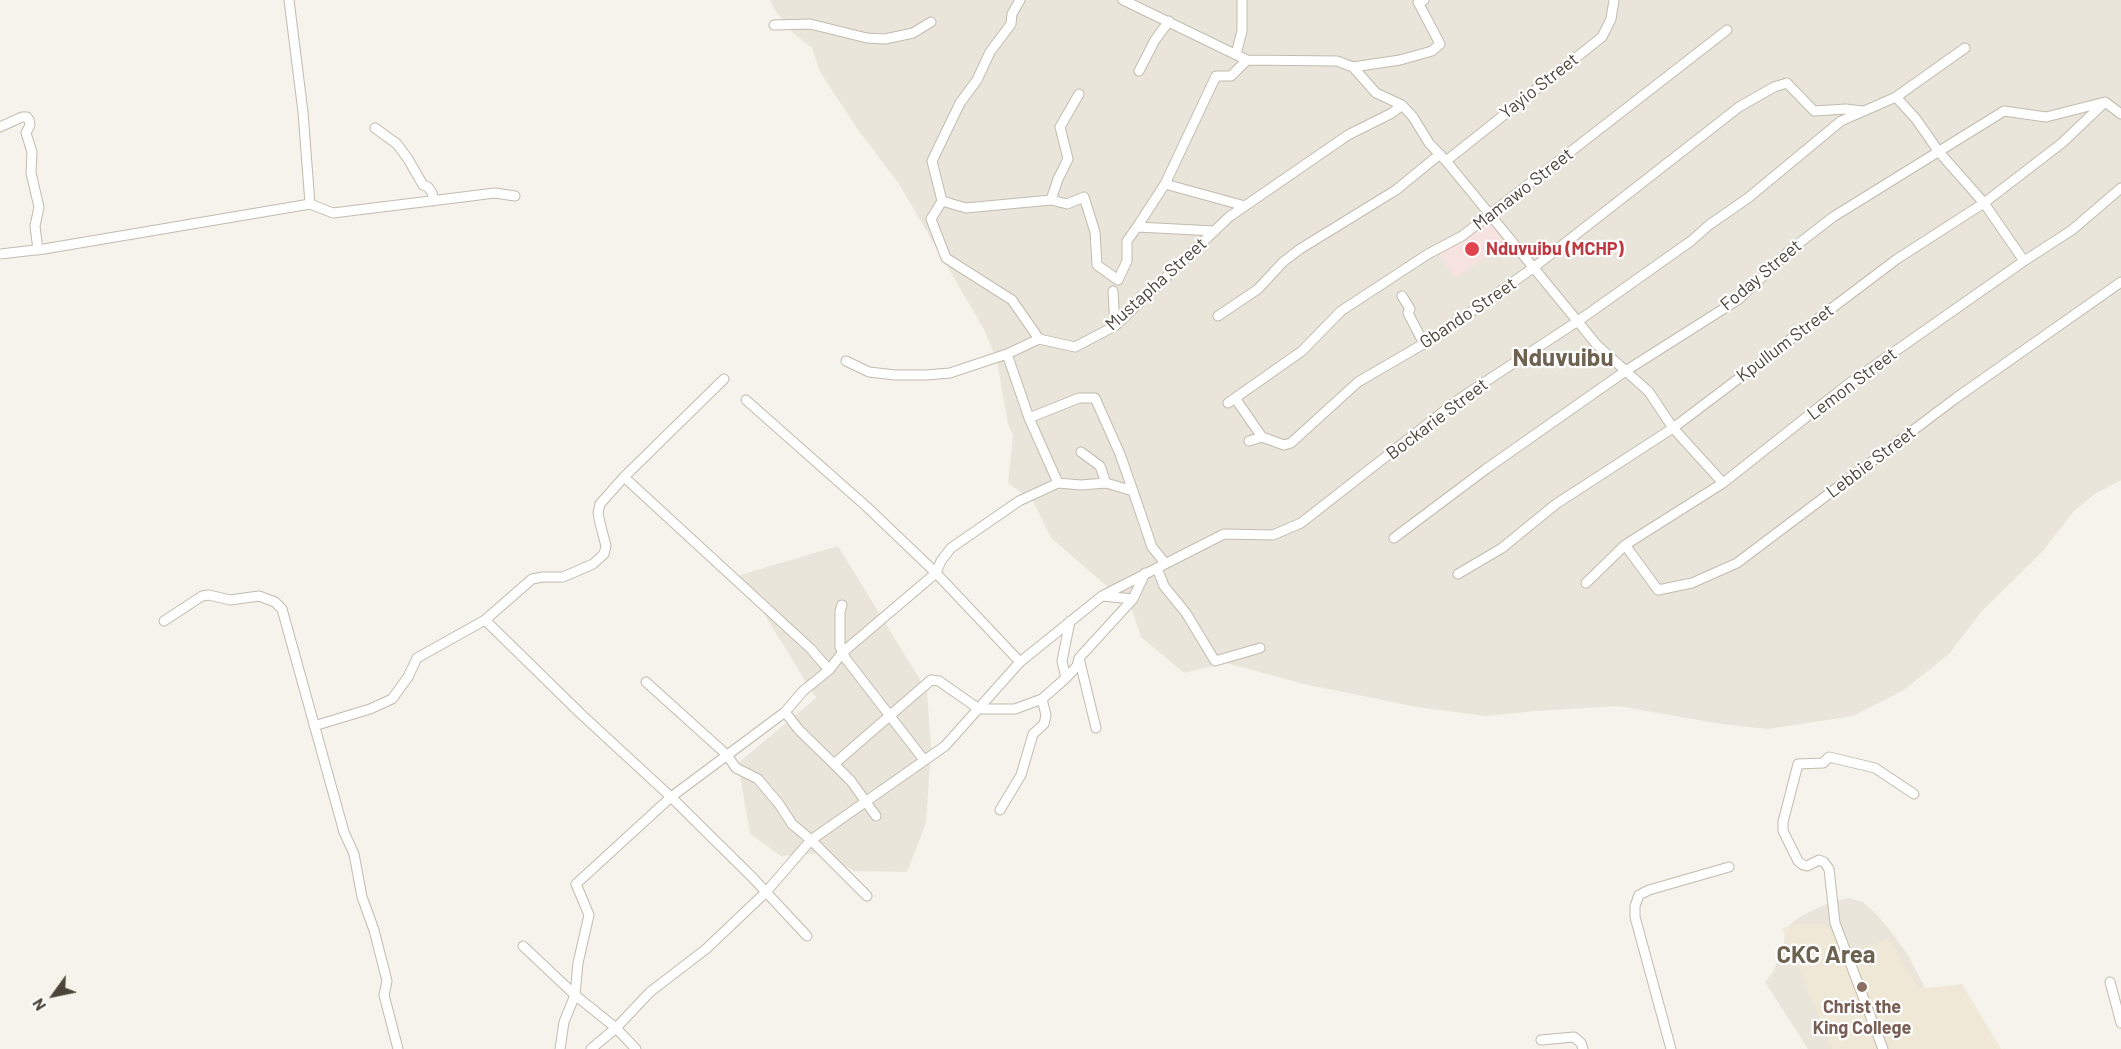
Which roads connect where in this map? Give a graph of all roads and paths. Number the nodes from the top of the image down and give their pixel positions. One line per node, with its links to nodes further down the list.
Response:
1 (290, 0): 33 (street)
2 (1020, 0): 31 (street)
3 (1123, 0): 7 (street)
4 (1242, 0): 12 (street)
5 (1424, 0): 14 (street)
6 (1614, 0): 25 (street, Yayio Street)
7 (1169, 21): 12 (street); 15 (street)
8 (931, 22): 9 (street)
9 (774, 25)
10 (1726, 30): 35 (street, Mamawo Street)
11 (1965, 48): 17 (street, Bockarie Street)
12 (1236, 54): 13 (street)
13 (1247, 60): 14 (street); 26 (street)
14 (1353, 67): 19 (street)
15 (1138, 70)
16 (1079, 94): 29 (street)
17 (1896, 97): 20 (street, Bockarie Street); 24 (street)
18 (2105, 102): 21 (street); 24 (street, Foday Street); 32 (street, Kpullum Street)
19 (1402, 105): 25 (street); 34 (street, Mustapha Street)
20 (1862, 111): 41 (street, Gbando Street); 46 (street, Bockarie Street)
21 (2121, 114)
22 (0, 127): 38 (street)
23 (375, 128): 30 (street)
24 (1939, 152): 32 (street); 52 (street, Foday Street)
25 (1443, 157): 35 (street); 45 (street, Yayio Street)
26 (1165, 184): 34 (street); 36 (street)
27 (2121, 189): 40 (street, Lemon Street)
28 (516, 196): 30 (street)
29 (1051, 200): 31 (street); 36 (street)
30 (434, 201): 33 (street)
31 (942, 201): 48 (street)
32 (1984, 203): 40 (street); 56 (street, Kpullum Street)
33 (310, 204): 38 (street)
34 (1245, 206): 37 (street, Mustapha Street)
35 (1489, 215): 41 (street); 57 (street, Mamawo Street)
36 (1137, 227): 37 (street)
37 (1215, 231): 47 (street, Mustapha Street)
38 (38, 250): 39 (street)
39 (0, 254)
40 (2024, 261): 63 (street, Lemon Street)
41 (1533, 268): 46 (street); 49 (street, Gbando Street)
42 (2121, 282): 66 (street, Lebbie Street)
43 (1113, 291): 47 (street)
44 (1402, 296): 49 (street)
45 (1218, 316)
46 (1578, 321): 52 (street); 67 (street, Bockarie Street)
47 (1114, 326): 48 (street, Mustapha Street)
48 (1039, 339): 50 (street)
49 (1424, 344): 57 (street, Gbando Street)
50 (1007, 354): 51 (street); 55 (street)
51 (846, 361)
52 (1627, 370): 56 (street); 65 (street, Foday Street)
53 (724, 379): 60 (street)
54 (746, 400): 68 (street)
55 (1029, 418): 61 (street); 64 (street)
56 (1673, 428): 63 (street); 70 (street, Kpullum Street)
57 (1262, 437): 58 (street, Gbando Street)
58 (1249, 441)
59 (1081, 452): 62 (street)
60 (624, 477): 75 (street); 82 (street)
61 (1058, 483): 62 (street); 68 (street)
62 (1106, 483): 64 (street)
63 (1723, 483): 66 (street, Lemon Street)
64 (1133, 491): 67 (street)
65 (1394, 538)
66 (1625, 545): 71 (street, Lemon Street)
67 (1161, 566): 69 (street, Bockarie Street); 78 (street)
68 (936, 573): 79 (street); 81 (street)
69 (1145, 573): 72 (street, Bockarie Street); 73 (street)
70 (1458, 574)
71 (1586, 583)
72 (1102, 596): 73 (street); 77 (street, Bockarie Street)
73 (1133, 599): 80 (street)
74 (842, 605): 79 (street)
75 (485, 620): 89 (street); 95 (street)
76 (164, 621): 89 (street)
77 (1070, 621): 81 (street, Bockarie Street); 83 (street)
78 (1260, 648)
79 (843, 652): 82 (street); 88 (street)
80 (1079, 658): 83 (street); 90 (street)
81 (1020, 662): 86 (street, Bockarie Street)
82 (829, 670): 87 (street)
83 (1066, 678): 85 (street)
84 (646, 682): 91 (street)
85 (1042, 699): 86 (street); 97 (street)
86 (979, 709): 88 (street); 92 (street, Bockarie Street)
87 (785, 712): 91 (street); 93 (street)
88 (890, 716): 92 (street); 93 (street)
89 (314, 726): 110 (street)
90 (1096, 728)
91 (727, 755): 95 (street); 99 (street)
92 (924, 760): 96 (street, Bockarie Street)
93 (834, 764): 96 (street)
94 (1914, 794): 116 (street)
95 (671, 797): 101 (street); 106 (street)
96 (866, 801): 98 (street); 99 (street, Bockarie Street)
97 (1000, 810)
98 (876, 816)
99 (811, 840): 101 (street, Bockarie Street); 102 (street)
100 (1729, 867): 115 (street)
101 (766, 892): 103 (street); 108 (street, Bockarie Street)
102 (867, 896)
103 (807, 936)
104 (523, 946): 106 (street)
105 (2110, 982): 107 (street)
106 (575, 995): 108 (street); 111 (street)
107 (2121, 1023)
108 (616, 1028): 112 (street, Bockarie Street); 113 (street)
109 (1541, 1040): 114 (street)
110 (398, 1049)
111 (560, 1049)
112 (591, 1049)
113 (636, 1049)
114 (1583, 1049)
115 (1671, 1049)
116 (1883, 1049)

